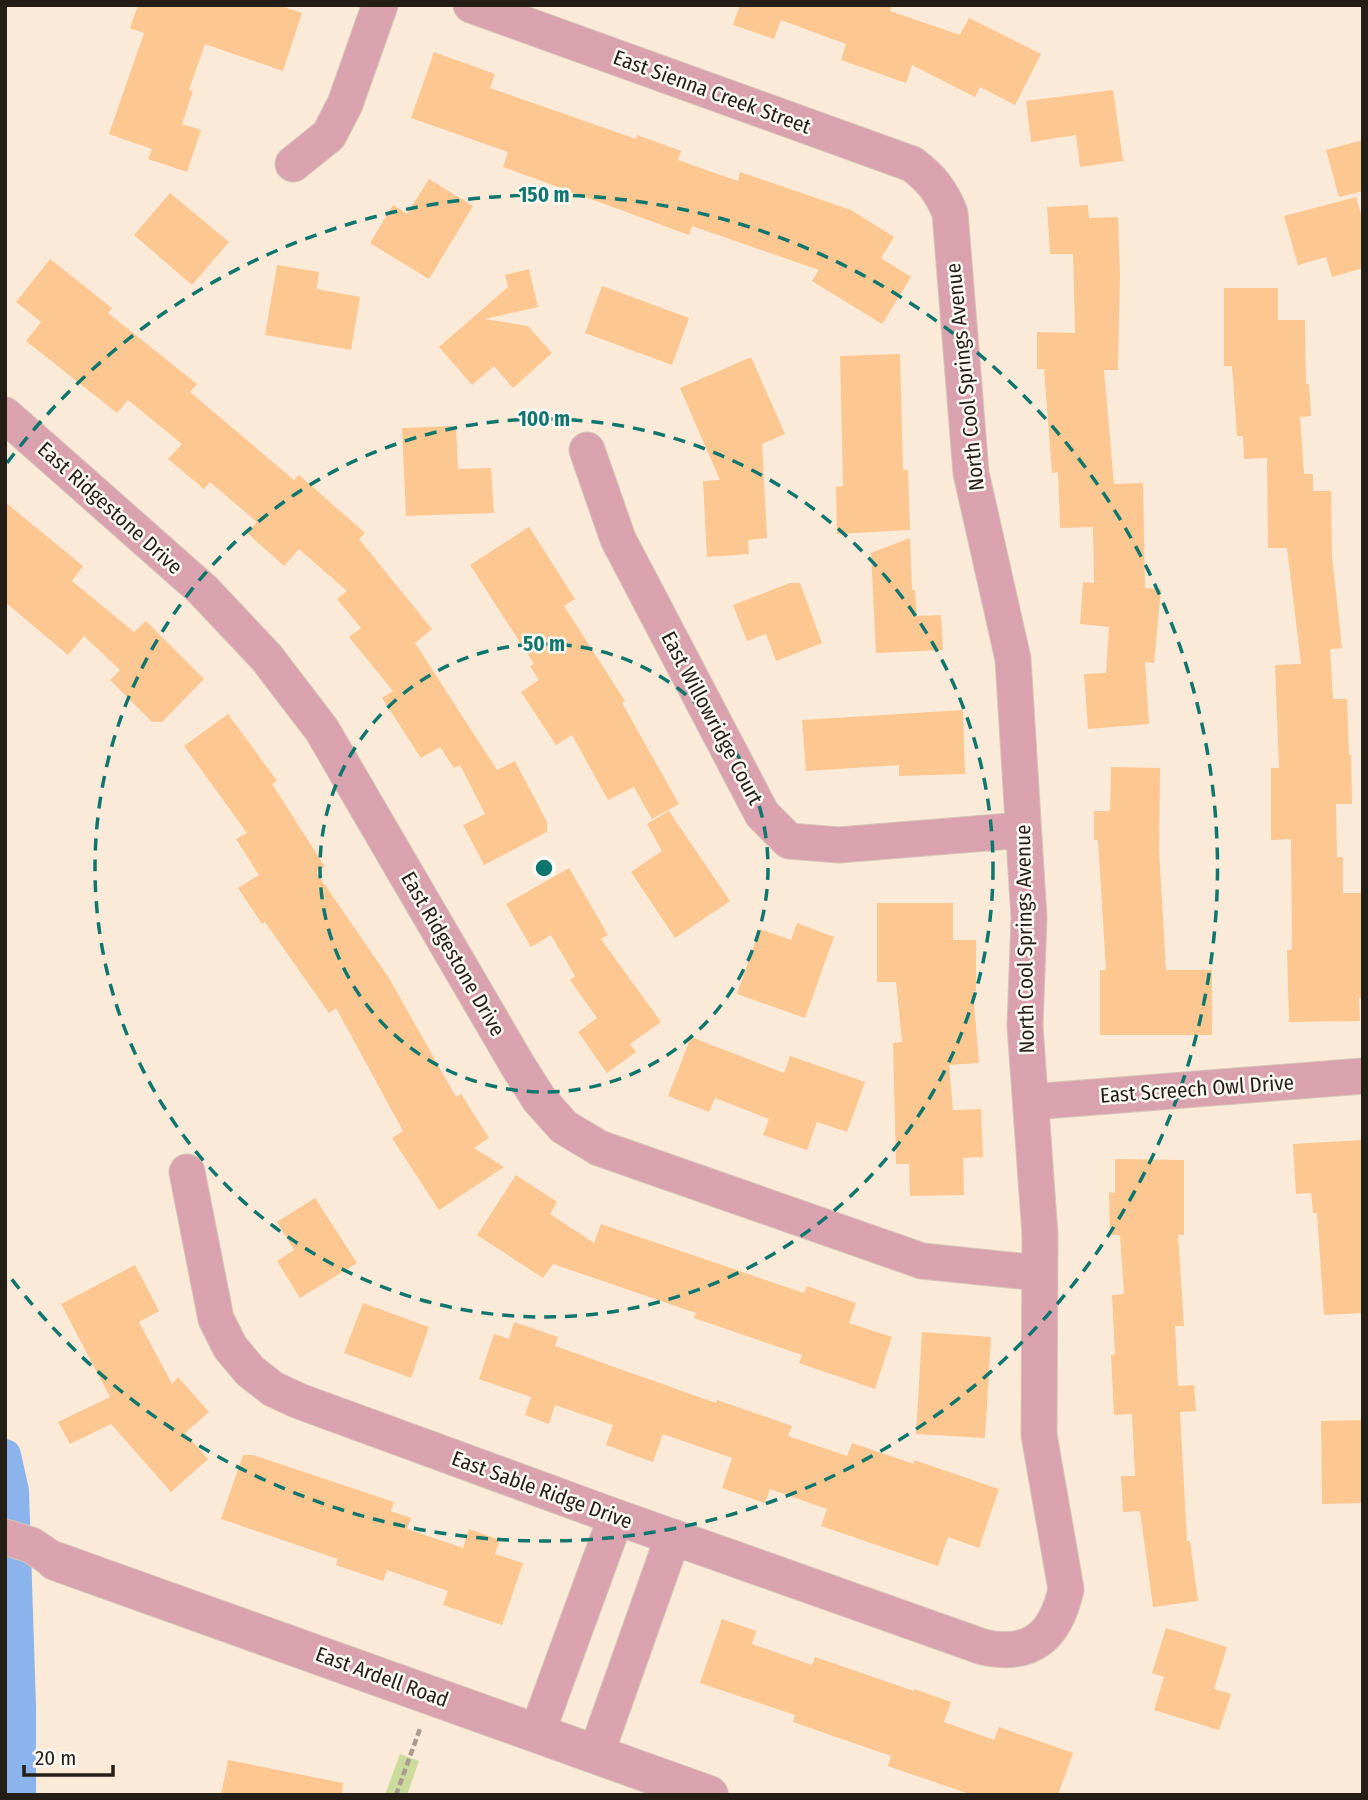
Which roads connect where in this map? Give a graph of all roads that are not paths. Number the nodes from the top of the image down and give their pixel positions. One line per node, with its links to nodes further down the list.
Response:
1 (380, 5): 3 (street)
2 (471, 5): 4 (street, East Sienna Creek Street)
3 (293, 164)
4 (942, 194): 7 (street, North Cool Springs Avenue)
5 (5, 415): 11 (street, East Ridgestone Drive)
6 (587, 450): 7 (street, East Willowridge Court)
7 (1023, 830): 9 (street, North Cool Springs Avenue)
8 (1363, 1076): 9 (street, East Screech Owl Drive)
9 (1031, 1102): 11 (street, North Cool Springs Avenue)
10 (187, 1172): 12 (street, East Sable Ridge Drive)
11 (1040, 1273): 15 (street, North Cool Springs Avenue)
12 (616, 1517): 13 (street, East Sable Ridge Drive); 16 (street)
13 (673, 1537): 15 (street, East Sable Ridge Drive); 17 (street)
14 (30, 1548): 16 (street, East Ardell Road)
15 (1041, 1638)
16 (537, 1733): 17 (street, East Ardell Road)
17 (596, 1754): 18 (street, East Ardell Road)
18 (709, 1795)

